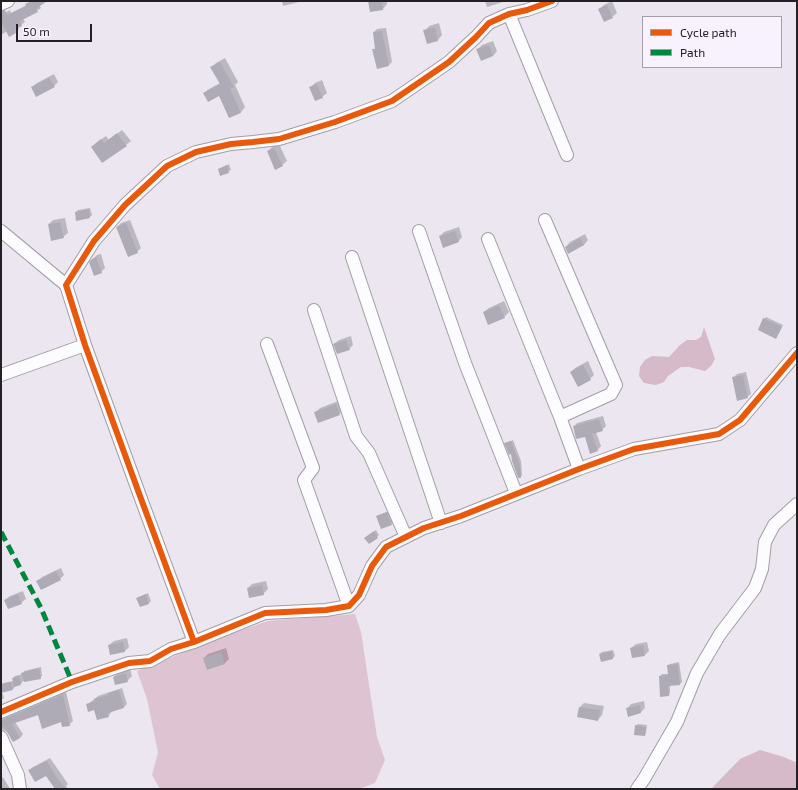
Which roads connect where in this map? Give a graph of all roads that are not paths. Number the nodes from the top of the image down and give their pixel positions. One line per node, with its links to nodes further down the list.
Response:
1 (8, 1): 3 (street)
2 (552, 1): 4 (street)
3 (1, 4)
4 (509, 14): 5 (street); 11 (street)
5 (567, 155)
6 (545, 220): 17 (street)
7 (1, 231): 11 (street)
8 (419, 231): 19 (street)
9 (488, 239): 17 (street)
10 (352, 257): 21 (street)
11 (66, 285): 14 (street)
12 (314, 310): 22 (street)
13 (267, 344): 23 (street)
14 (85, 345): 16 (street); 24 (street)
15 (797, 353): 18 (street)
16 (1, 375)
17 (560, 417): 18 (street)
18 (579, 469): 19 (street)
19 (516, 493): 21 (street)
20 (797, 504): 28 (street)
21 (441, 523): 22 (street)
22 (406, 537): 23 (street)
23 (349, 606): 24 (street)
24 (194, 642): 25 (street)
25 (1, 712)
26 (1, 737): 27 (street)
27 (20, 789)
28 (637, 789)

